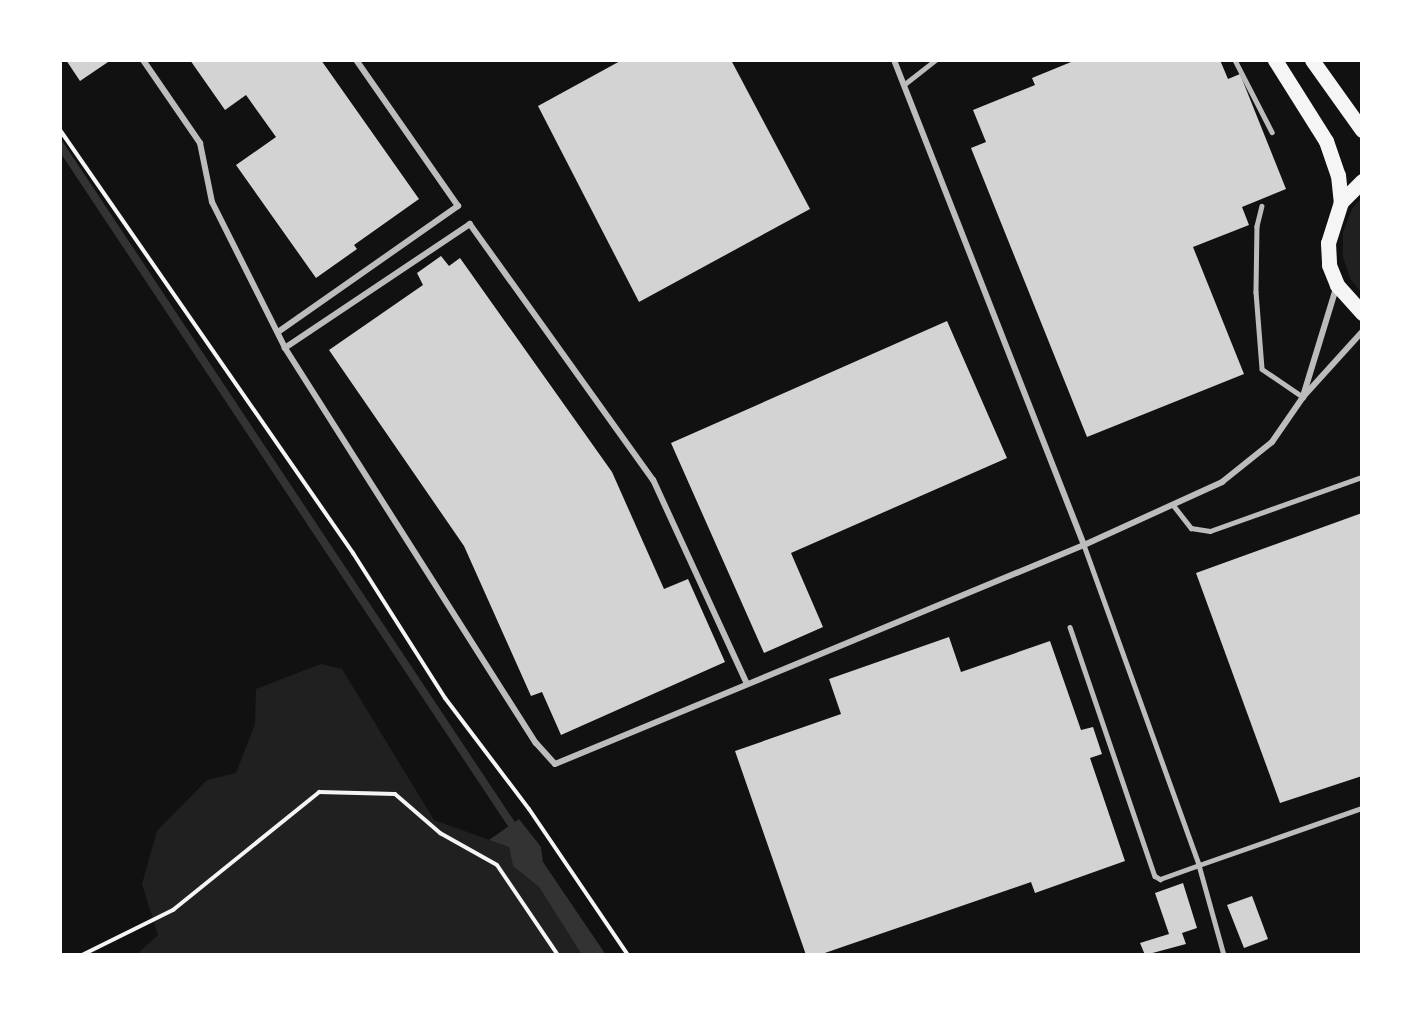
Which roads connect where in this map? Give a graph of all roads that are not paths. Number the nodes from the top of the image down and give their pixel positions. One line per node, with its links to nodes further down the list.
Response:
1 (143, 60): 16 (street)
2 (356, 60): 16 (street)
3 (894, 60): 8 (street)
4 (935, 60): 8 (lane)
5 (1235, 60): 10 (lane)
6 (1275, 60): 12 (main road)
7 (1312, 60): 9 (main road)
8 (906, 83): 22 (street)
9 (1362, 129)
10 (1272, 132)
11 (1362, 180): 12 (main road)
12 (1341, 202): 14 (main road)
13 (1262, 206): 19 (lane)
14 (1337, 285): 15 (main road); 19 (street)
15 (1362, 313)
16 (278, 332): 18 (street)
17 (1362, 332): 19 (street)
18 (285, 348): 24 (street); 24 (street)
19 (1303, 397): 21 (street)
20 (1362, 477): 21 (lane)
21 (1174, 506): 22 (street)
22 (1084, 545): 24 (street); 26 (lane)
23 (1070, 627): 26 (lane)
24 (747, 684)
25 (1362, 808): 26 (lane)
26 (1199, 865): 27 (lane)
27 (1224, 955)

